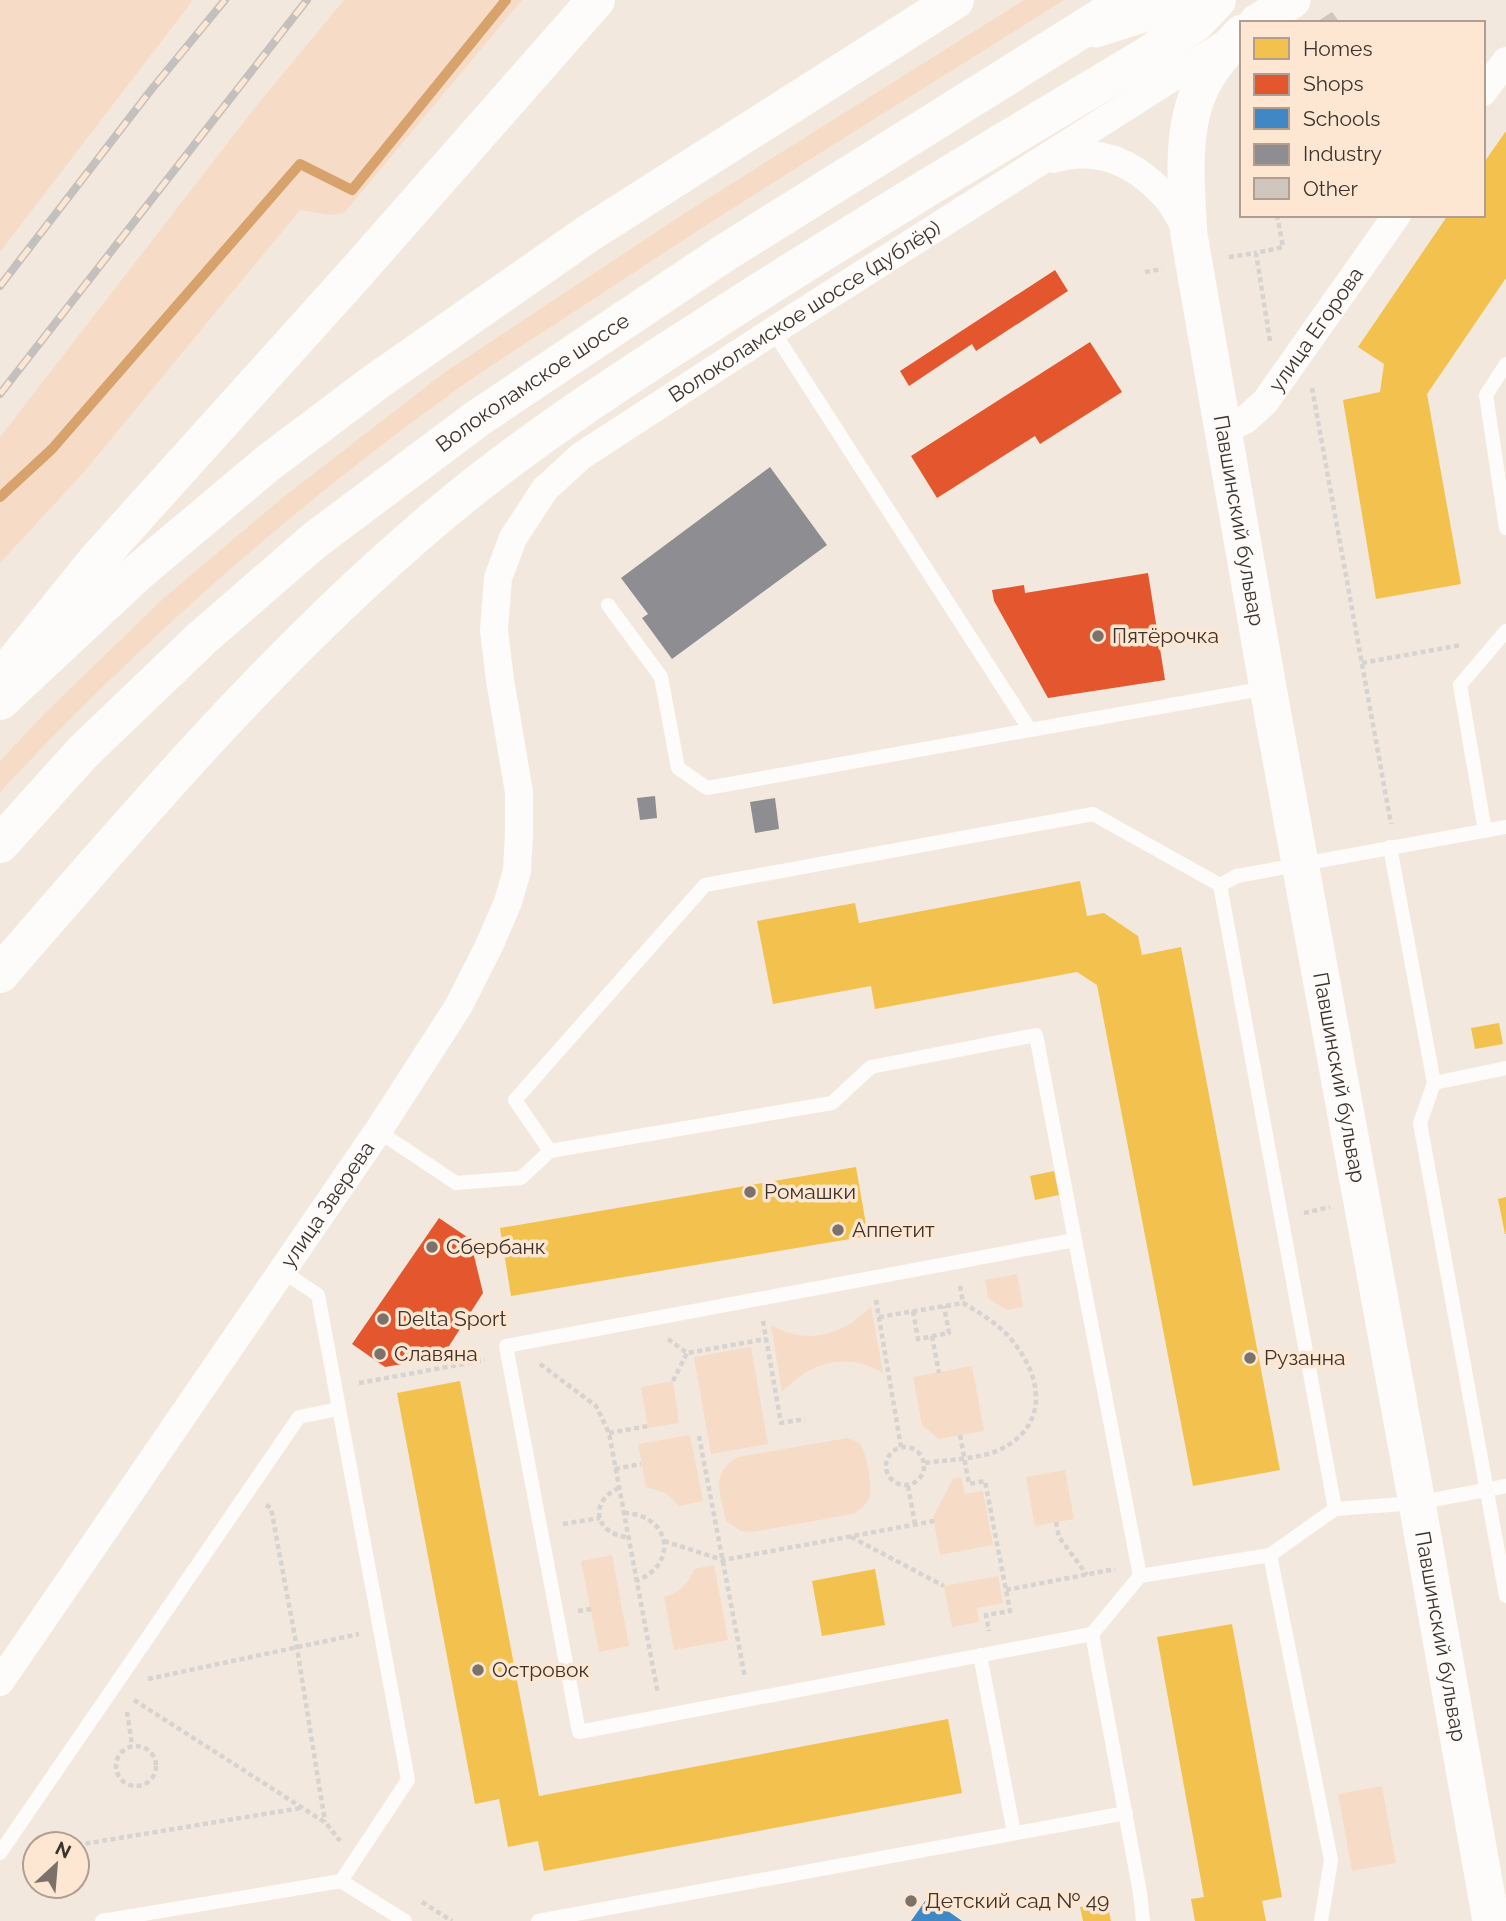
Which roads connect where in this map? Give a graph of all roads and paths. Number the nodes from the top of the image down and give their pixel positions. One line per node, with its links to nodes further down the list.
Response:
1 (596, 0): 30 (main road)
2 (955, 0): 33 (main road)
3 (1129, 0): 10 (main road, Волоколамское шоссе)
4 (1186, 0): 10 (street)
5 (1217, 0): 41 (main road)
6 (1292, 0): 7 (street)
7 (1260, 21)
8 (1240, 34): 13 (street, Волоколамское шоссе (дублёр))
9 (1240, 34): 16 (street, Павшинский бульвар)
10 (1070, 37): 37 (main road, Волоколамское шоссе)
11 (1506, 61): 12 (street)
12 (1485, 89)
13 (1037, 164): 16 (street, Павшинский бульвар); 21 (street, Волоколамское шоссе (дублёр))
14 (1278, 217): 17 (path)
15 (1395, 217): 25 (street, улица Егорова)
16 (1189, 235): 25 (street, Павшинский бульвар)
17 (1256, 253): 18 (path); 22 (path)
18 (1220, 259)
19 (1166, 268): 20 (path)
20 (1145, 272)
21 (773, 331): 31 (street, Волоколамское шоссе (дублёр)); 34 (lane)
22 (1271, 346)
23 (1506, 364): 26 (lane)
24 (1311, 383): 29 (path)
25 (1224, 430): 32 (street, Павшинский бульвар)
26 (1506, 528)
27 (608, 606): 34 (lane)
28 (1503, 634): 29 (path); 36 (lane)
29 (1362, 663): 38 (path)
30 (0, 680)
31 (500, 680): 44 (street, улица Зверева)
32 (1268, 688): 34 (lane); 39 (street, Павшинский бульвар)
33 (0, 701)
34 (1031, 730)
35 (1506, 827): 36 (lane)
36 (1485, 831): 38 (lane)
37 (0, 844)
38 (1393, 846): 39 (lane); 43 (lane)
39 (1301, 864): 40 (lane); 77 (street, Павшинский бульвар)
40 (1220, 885): 45 (lane); 47 (lane)
41 (0, 974)
42 (1506, 1068): 43 (lane)
43 (1434, 1083): 75 (lane)
44 (378, 1131): 45 (lane); 49 (street, улица Зверева)
45 (550, 1151): 48 (lane)
46 (1337, 1205): 47 (path)
47 (1281, 1219): 78 (lane)
48 (1075, 1240): 50 (lane); 90 (lane)
49 (282, 1271): 61 (lane); 100 (street, улица Зверева)
50 (872, 1278): 51 (lane); 54 (path)
51 (759, 1299): 55 (lane); 57 (path)
52 (944, 1306): 53 (path); 56 (path); 68 (path)
53 (913, 1311): 54 (path); 56 (path)
54 (879, 1317): 67 (path)
55 (643, 1321): 58 (path); 84 (lane)
56 (932, 1336): 59 (path)
57 (766, 1339): 58 (path); 62 (path)
58 (687, 1353): 60 (path)
59 (939, 1373)
60 (673, 1381)
61 (338, 1409): 76 (lane); 96 (lane)
62 (805, 1419)
63 (648, 1426): 64 (path)
64 (609, 1433)
65 (960, 1435): 68 (path)
66 (699, 1436): 89 (path)
67 (901, 1447): 69 (path); 72 (path)
68 (964, 1457): 69 (path); 94 (path)
69 (924, 1463): 72 (path)
70 (641, 1464): 71 (path)
71 (615, 1469)
72 (908, 1486): 83 (path)
73 (1506, 1486): 75 (lane)
74 (619, 1488): 80 (path)
75 (1487, 1489): 77 (lane); 95 (lane)
76 (246, 1492): 98 (path); 101 (lane)
77 (1417, 1503): 78 (lane); 119 (street, Павшинский бульвар)
78 (1335, 1509): 88 (lane)
79 (624, 1513): 87 (path)
80 (600, 1518): 84 (path); 86 (path)
81 (934, 1521): 83 (path)
82 (1056, 1522): 91 (path)
83 (915, 1524): 85 (path)
84 (541, 1529): 102 (lane)
85 (850, 1536): 89 (path); 93 (path)
86 (628, 1537)
87 (664, 1541): 89 (path); 92 (path)
88 (1270, 1555): 90 (lane); 118 (lane)
89 (723, 1560): 102 (path)
90 (1139, 1571): 91 (path); 97 (lane)
91 (1087, 1575): 94 (path)
92 (636, 1581)
93 (944, 1586)
94 (1006, 1590): 99 (path)
95 (1506, 1596)
96 (379, 1629): 98 (path); 110 (lane)
97 (1092, 1634): 99 (lane); 105 (lane)
98 (297, 1648): 101 (path); 106 (path)
99 (987, 1653): 102 (lane); 107 (lane)
100 (0, 1682)
101 (118, 1690): 103 (path); 104 (path); 109 (lane)
102 (749, 1699)
103 (132, 1745): 103 (path)
104 (302, 1808): 106 (path); 108 (path)
105 (1126, 1813): 107 (lane); 117 (lane)
106 (326, 1823): 110 (path)
107 (1014, 1833): 116 (lane)
108 (91, 1843)
109 (0, 1853)
110 (355, 1860): 111 (lane)
111 (341, 1881): 113 (lane); 114 (lane)
112 (419, 1901): 115 (path)
113 (102, 1921)
114 (405, 1921)
115 (452, 1921)
116 (538, 1921)
117 (1143, 1921)
118 (1321, 1921)
119 (1491, 1921)

